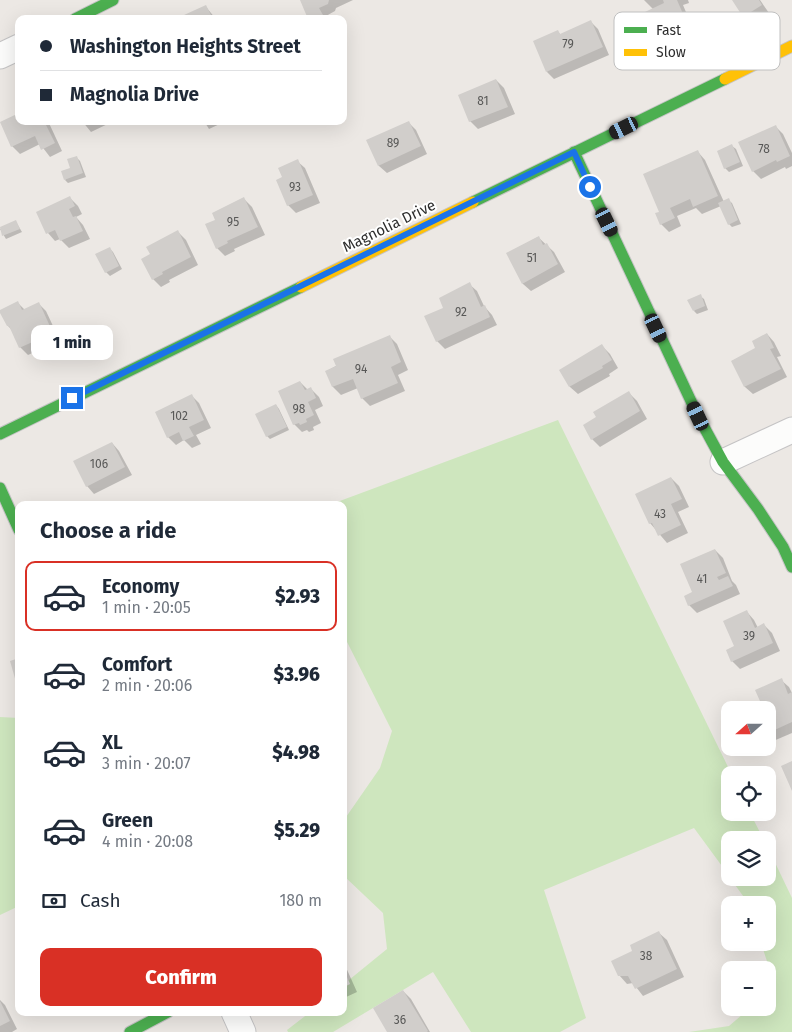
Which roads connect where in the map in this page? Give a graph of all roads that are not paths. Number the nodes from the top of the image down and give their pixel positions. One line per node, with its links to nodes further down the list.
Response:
1 (113, 0): 2 (street)
2 (83, 15)
3 (792, 46): 5 (street, Magnolia Drive)
4 (15, 49): 6 (street)
5 (780, 52)
6 (0, 56)
7 (743, 70): 8 (street, Magnolia Drive)
8 (574, 152): 10 (street, Magnolia Drive); 11 (street)
9 (792, 430): 11 (street)
10 (0, 434)
11 (723, 462): 14 (street)
12 (0, 488): 13 (street)
13 (15, 521)
14 (792, 567)
15 (160, 1016): 17 (street)
16 (236, 1016): 18 (street)
17 (130, 1032)
18 (243, 1032)

